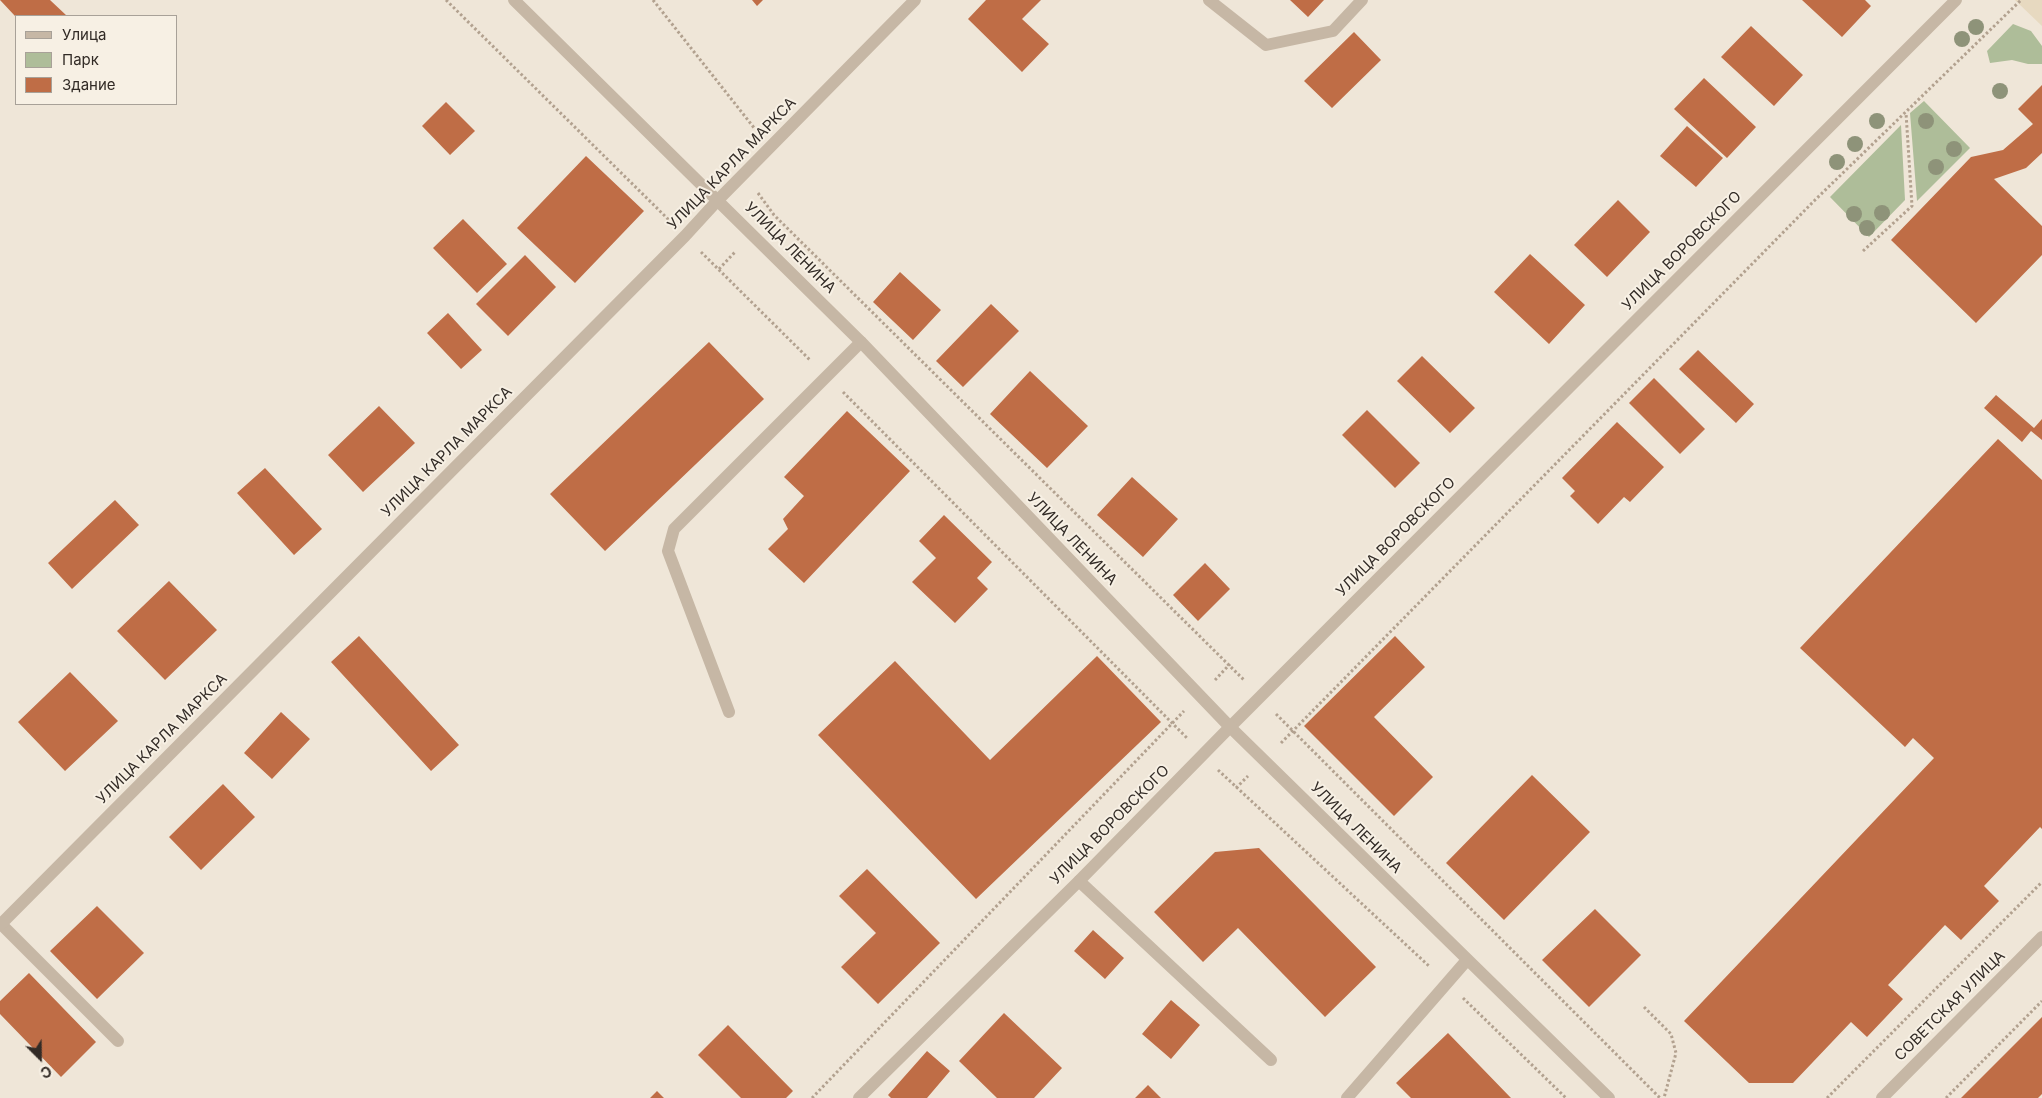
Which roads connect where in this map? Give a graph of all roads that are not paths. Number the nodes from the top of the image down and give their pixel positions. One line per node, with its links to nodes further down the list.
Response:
1 (514, 0): 6 (street, УЛИЦА ЛЕНИНА)
2 (916, 0): 6 (street, УЛИЦА КАРЛА МАРКСА)
3 (1209, 0): 4 (street)
4 (1362, 0)
5 (1956, 0): 9 (street, УЛИЦА ВОРОВСКОГО)
6 (718, 200): 7 (street, УЛИЦА ЛЕНИНА); 11 (street, УЛИЦА КАРЛА МАРКСА)
7 (861, 342): 8 (street); 9 (street, УЛИЦА ЛЕНИНА)
8 (729, 712)
9 (1230, 727): 10 (street, УЛИЦА ВОРОВСКОГО); 13 (street, УЛИЦА ЛЕНИНА)
10 (1079, 881): 15 (street); 16 (street, УЛИЦА ВОРОВСКОГО)
11 (0, 924): 14 (street)
12 (2042, 937): 19 (street, СОВЕТСКАЯ УЛИЦА)
13 (1467, 960): 17 (street); 18 (street, УЛИЦА ЛЕНИНА)
14 (118, 1041)
15 (1271, 1060)
16 (859, 1098)
17 (1347, 1098)
18 (1609, 1098)
19 (1882, 1098)

